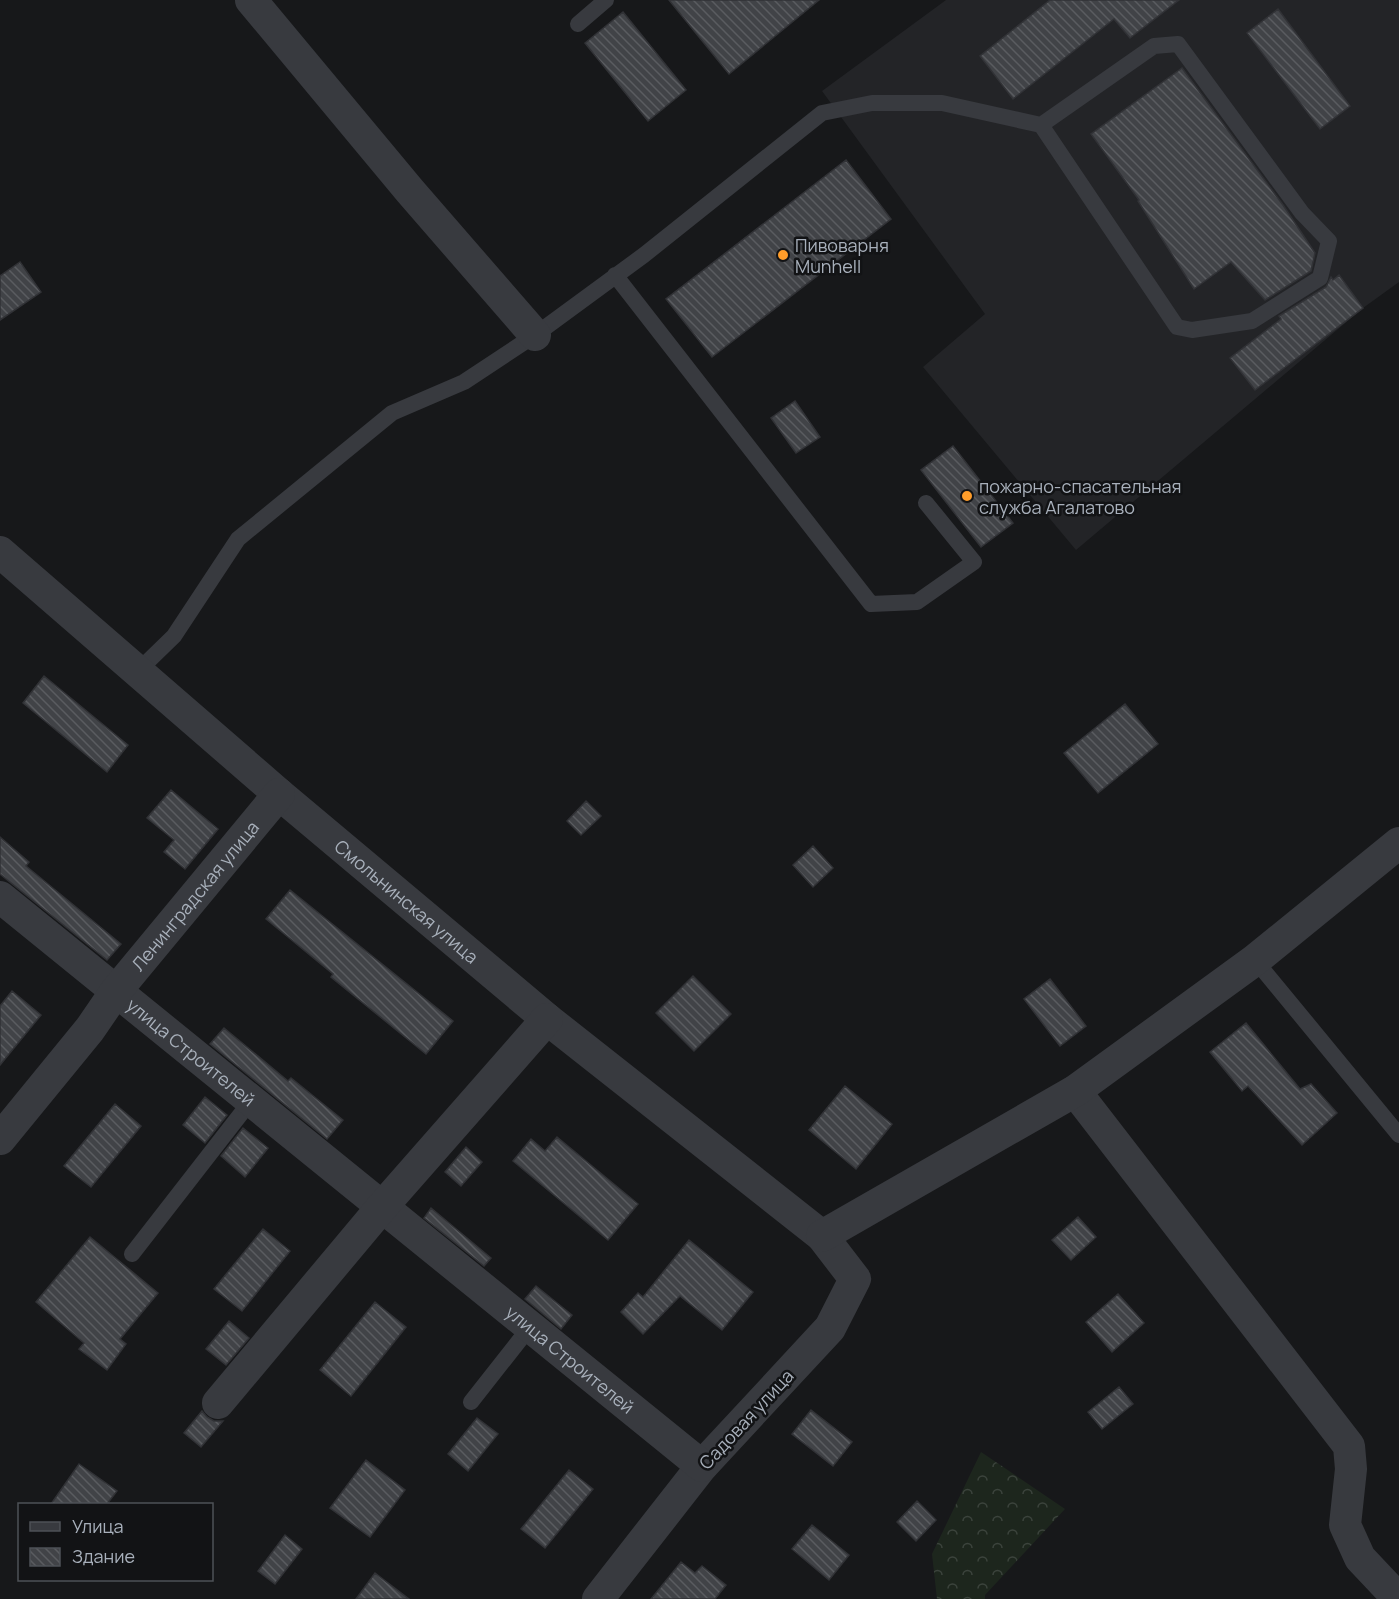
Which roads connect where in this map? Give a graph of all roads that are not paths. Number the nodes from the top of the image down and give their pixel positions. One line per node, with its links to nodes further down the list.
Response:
1 (251, 0): 6 (street)
2 (606, 0): 3 (lane)
3 (578, 24)
4 (1041, 125): 4 (lane); 5 (lane)
5 (615, 275): 6 (lane); 7 (lane)
6 (535, 335): 9 (lane)
7 (926, 503)
8 (0, 552): 9 (street, Смольнинская улица)
9 (137, 672): 10 (street, Смольнинская улица)
10 (279, 794): 14 (street, Ленинградская улица); 15 (street, Смольнинская улица)
11 (1399, 843): 13 (street)
12 (0, 897): 14 (street, улица Строителей)
13 (1255, 960): 16 (street); 18 (lane)
14 (116, 991): 17 (street, улица Строителей); 19 (street, Ленинградская улица)
15 (547, 1019): 20 (street); 21 (street, Смольнинская улица)
16 (1075, 1091): 21 (street); 27 (street)
17 (251, 1101): 20 (street, улица Строителей); 22 (lane)
18 (1399, 1135)
19 (0, 1139)
20 (382, 1207): 23 (street, улица Строителей); 25 (street)
21 (822, 1236): 26 (street, Садовая улица)
22 (132, 1254)
23 (531, 1327): 24 (lane); 26 (street, улица Строителей)
24 (471, 1402)
25 (218, 1403)
26 (702, 1466): 28 (street, Садовая улица)
27 (1399, 1594)
28 (598, 1599)

